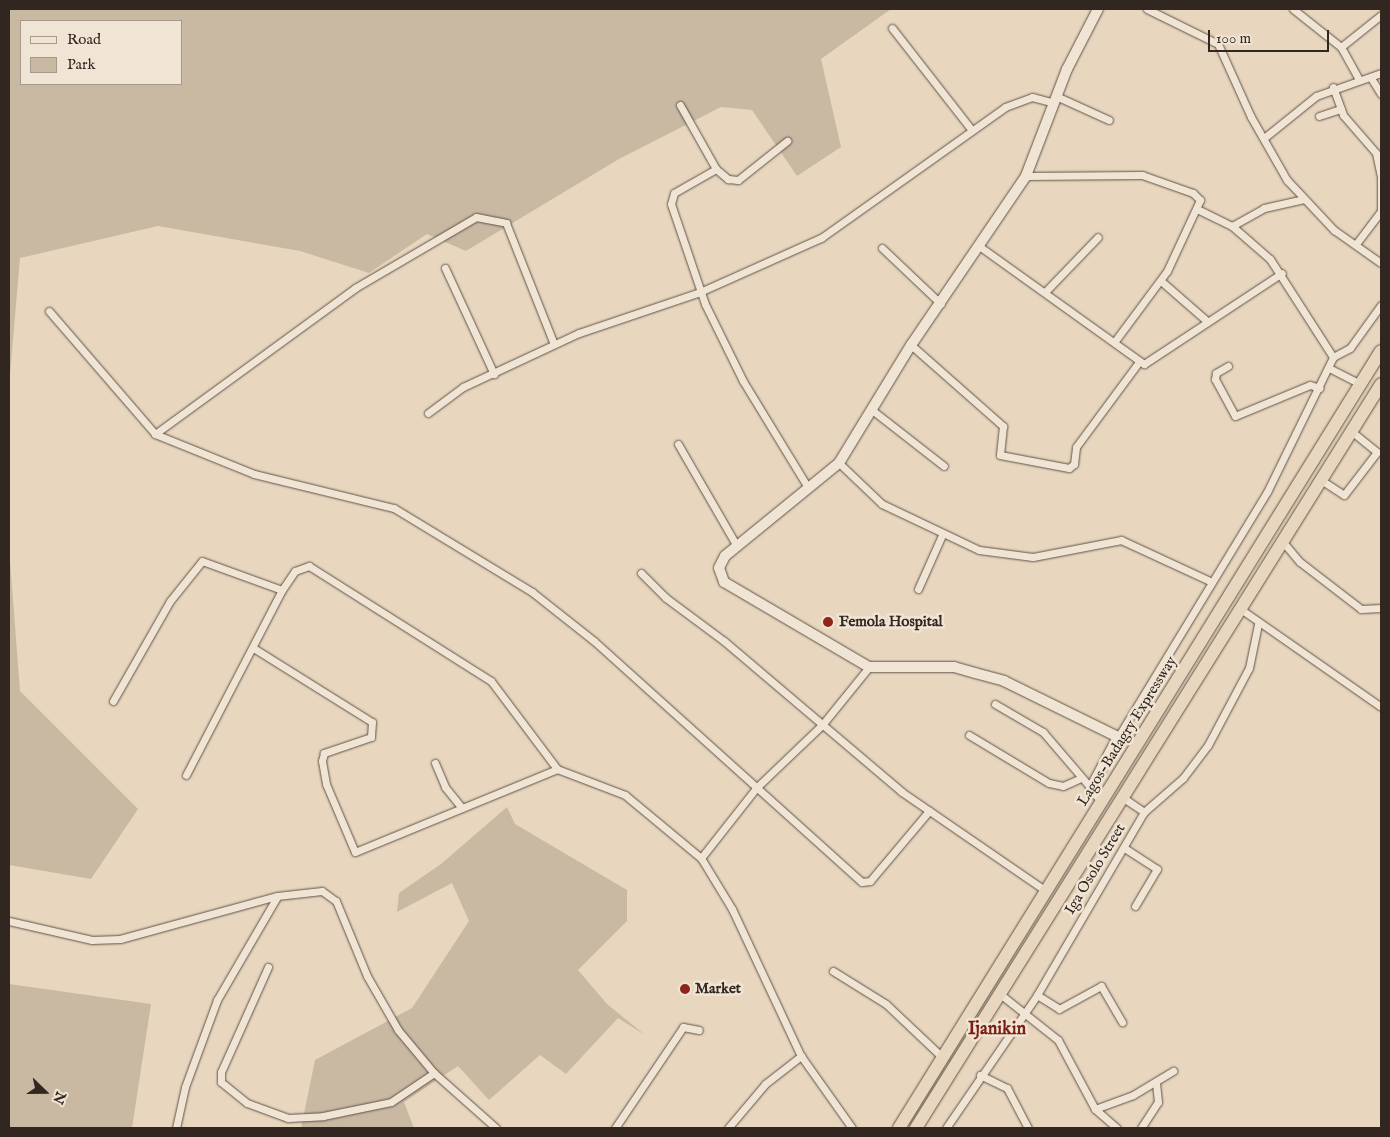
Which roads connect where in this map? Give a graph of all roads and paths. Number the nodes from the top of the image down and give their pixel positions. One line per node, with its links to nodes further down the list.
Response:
1 (1098, 9): 12 (street)
2 (1147, 9): 18 (street)
3 (1292, 9): 6 (street)
4 (1381, 15): 6 (street)
5 (892, 28): 17 (street)
6 (1341, 47): 8 (street)
7 (1381, 73): 9 (street)
8 (1358, 78): 9 (street); 10 (street)
9 (1371, 78): 11 (street)
10 (1333, 87): 14 (street); 18 (street)
11 (1381, 94)
12 (1055, 100): 16 (street); 17 (street); 21 (street)
13 (680, 105): 20 (street)
14 (1340, 109): 15 (street); 22 (street)
15 (1319, 116)
16 (1109, 120)
17 (971, 129): 35 (street)
18 (1264, 138): 23 (street)
19 (787, 141): 20 (street)
20 (716, 169): 35 (street)
21 (1026, 176): 24 (street); 29 (street)
22 (1381, 178): 25 (street)
23 (1304, 199): 26 (street); 28 (street)
24 (1197, 209): 26 (street); 34 (street)
25 (1381, 210): 28 (street)
26 (1232, 226): 33 (street)
27 (1098, 237): 36 (street)
28 (1356, 244): 31 (street)
29 (979, 246): 36 (street); 37 (street)
30 (882, 248): 37 (street)
31 (1381, 263)
32 (445, 268): 49 (street)
33 (1282, 273): 40 (street); 45 (street)
34 (1161, 281): 40 (street); 41 (street)
35 (700, 292): 42 (street); 62 (street)
36 (1045, 292): 41 (street)
37 (941, 304): 43 (street)
38 (1380, 308): 45 (street)
39 (49, 311): 56 (street)
40 (1208, 322): 46 (street)
41 (1115, 341): 46 (street)
42 (554, 344): 49 (street); 56 (street)
43 (911, 345): 46 (street); 53 (street)
44 (1381, 351): 50 (highway, Lagos-Badagry Expressway)
45 (1334, 357): 48 (street)
46 (1139, 362)
47 (1228, 366): 52 (street)
48 (1329, 368): 50 (street); 52 (street)
49 (494, 374): 54 (street)
50 (1361, 384): 88 (highway, Lagos-Badagry Expressway)
51 (1381, 384): 55 (highway, Lagos-Badagry Expressway)
52 (1320, 388): 67 (street)
53 (872, 410): 59 (street); 60 (street)
54 (428, 412)
55 (1352, 432): 58 (street); 61 (highway, Lagos-Badagry Expressway)
56 (155, 434): 85 (street)
57 (678, 444): 65 (street)
58 (1379, 455): 61 (street)
59 (840, 463): 62 (street); 63 (street)
60 (944, 466)
61 (1321, 480): 64 (highway, Lagos-Badagry Expressway)
62 (807, 486): 65 (street)
63 (942, 535): 67 (street); 68 (street)
64 (1283, 542): 70 (street); 71 (highway, Lagos-Badagry Expressway)
65 (737, 546): 74 (street)
66 (641, 572): 78 (street)
67 (1212, 582): 80 (street)
68 (918, 589)
69 (282, 590): 73 (street); 75 (street); 82 (street)
70 (1381, 608)
71 (1242, 610): 72 (street); 87 (highway, Lagos-Badagry Expressway)
72 (1258, 624): 77 (street); 91 (street, Iga Osolo Street)
73 (255, 649): 83 (street); 89 (street)
74 (869, 667): 78 (street); 80 (street)
75 (114, 701)
76 (995, 704): 84 (street)
77 (1381, 707)
78 (822, 725): 85 (street); 90 (street)
79 (969, 735): 84 (street)
80 (1118, 737): 86 (street)
81 (435, 763): 89 (street)
82 (557, 769): 89 (street); 93 (street)
83 (186, 775)
84 (1079, 779): 86 (street)
85 (756, 788): 90 (street); 93 (street)
86 (1091, 788): 88 (street)
87 (1122, 797): 91 (street); 100 (highway, Lagos-Badagry Expressway)
88 (1102, 800): 94 (highway, Lagos-Badagry Expressway)
89 (462, 808)
90 (929, 811): 94 (street)
91 (1144, 812): 92 (street, Iga Osolo Street)
92 (1126, 848): 96 (street); 101 (street, Iga Osolo Street)
93 (701, 858): 105 (street)
94 (1046, 891): 106 (highway, Lagos-Badagry Expressway)
95 (277, 896): 97 (street); 108 (street); 112 (street)
96 (1135, 906)
97 (9, 921)
98 (268, 967): 108 (street)
99 (833, 971): 106 (street)
100 (1000, 994): 102 (street); 118 (highway, Lagos-Badagry Expressway)
101 (1037, 995): 102 (street, Iga Osolo Street); 103 (street)
102 (1023, 1012): 109 (street, Iga Osolo Street); 111 (street)
103 (1122, 1022)
104 (699, 1030): 114 (street)
105 (801, 1056): 115 (street); 116 (street)
106 (942, 1057): 117 (highway, Lagos-Badagry Expressway)
107 (1173, 1071): 110 (street)
108 (434, 1073): 113 (street)
109 (980, 1075): 119 (street, Iga Osolo Street); 120 (street)
110 (1156, 1082): 111 (street); 122 (street)
111 (1095, 1109): 121 (street)
112 (176, 1128)
113 (496, 1128)
114 (615, 1128)
115 (728, 1128)
116 (852, 1128)
117 (899, 1128)
118 (916, 1128)
119 (946, 1128)
120 (1028, 1128)
121 (1117, 1128)
122 (1141, 1128)

